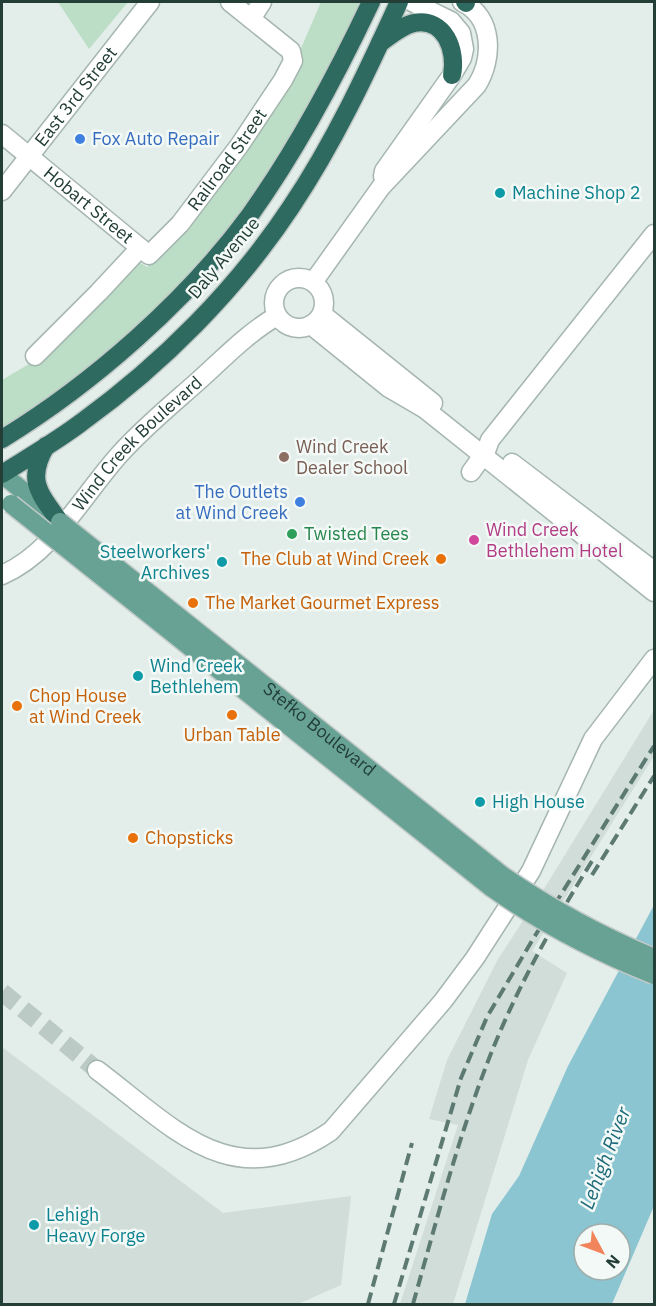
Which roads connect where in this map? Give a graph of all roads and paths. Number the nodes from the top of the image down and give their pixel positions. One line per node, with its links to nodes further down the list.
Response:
1 (150, 2): 12 (street, East 3rd Street)
2 (230, 2): 8 (street)
3 (262, 2): 8 (street)
4 (371, 2): 21 (highway, Daly Avenue)
5 (399, 2): 9 (highway, Daly Avenue)
6 (412, 2): 10 (street)
7 (464, 2): 13 (street)
8 (251, 19): 16 (street, Railroad Street)
9 (379, 44): 10 (highway); 22 (highway, Daly Avenue)
10 (452, 75): 13 (street)
11 (2, 134): 12 (street, Hobart Street)
12 (29, 156): 14 (street, East 3rd Street); 16 (street, Hobart Street)
13 (381, 187): 17 (street)
14 (2, 191)
15 (654, 234): 23 (street)
16 (145, 251): 20 (street, Railroad Street)
17 (314, 281): 18 (street); 19 (street)
18 (277, 316): 19 (street); 29 (street, Wind Creek Boulevard)
19 (317, 320): 23 (street)
20 (35, 356)
21 (2, 439)
22 (46, 446): 25 (highway, Daly Avenue); 27 (highway)
23 (486, 450): 24 (street); 28 (street); 30 (street)
24 (471, 472)
25 (2, 474): 26 (main road, Stefko Boulevard)
26 (11, 497): 27 (main road, Stefko Boulevard); 33 (main road, Stefko Boulevard, bridge)
27 (60, 522): 32 (main road, Stefko Boulevard, bridge)
28 (654, 573): 30 (street)
29 (2, 575)
30 (654, 592)
31 (654, 659): 34 (street)
32 (654, 958)
33 (654, 975)
34 (97, 1070)

